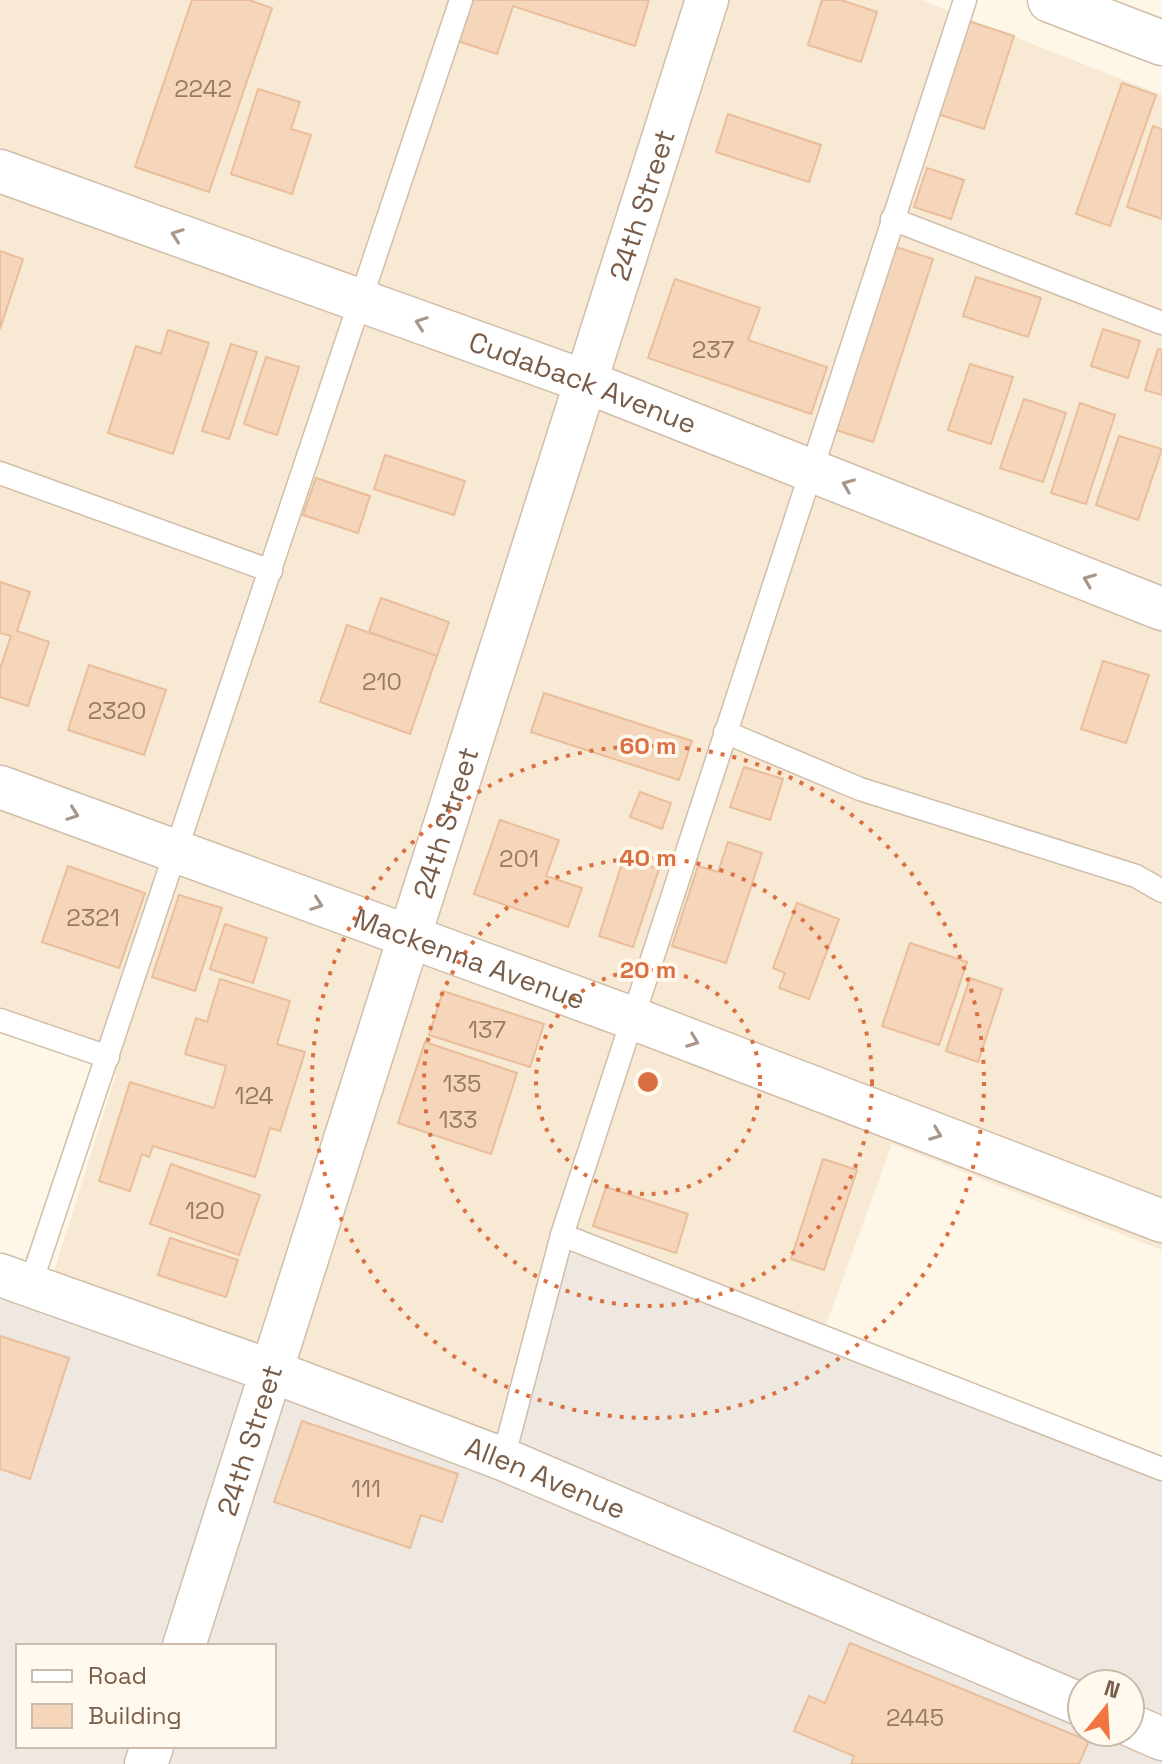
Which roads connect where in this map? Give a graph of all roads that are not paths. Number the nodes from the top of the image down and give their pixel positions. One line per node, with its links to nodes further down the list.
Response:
1 (461, 0): 8 (lane)
2 (707, 0): 10 (street, 24th Street)
3 (965, 0): 7 (lane)
4 (1050, 0): 5 (street)
5 (1162, 43)
6 (0, 171): 8 (street, Cudaback Avenue, one-way to 6)
7 (892, 219): 9 (lane); 11 (lane)
8 (361, 301): 10 (street, Cudaback Avenue, one-way to 8); 13 (lane)
9 (1162, 323)
10 (584, 381): 11 (street, Cudaback Avenue); 19 (street, 24th Street)
11 (809, 470): 14 (street, Cudaback Avenue, one-way to 11); 15 (lane)
12 (0, 473): 13 (lane)
13 (271, 571): 17 (lane)
14 (1162, 609)
15 (725, 732): 18 (lane); 20 (lane)
16 (0, 787): 17 (street, Mackenna Avenue, one-way to 17)
17 (176, 852): 19 (street, Mackenna Avenue, one-way to 19); 22 (lane)
18 (1162, 891)
19 (407, 936): 20 (street, Mackenna Avenue); 26 (street, 24th Street)
20 (632, 1018): 23 (street, Mackenna Avenue, one-way to 23); 24 (lane)
21 (0, 1020): 22 (lane)
22 (108, 1057): 25 (lane)
23 (1162, 1221)
24 (562, 1235): 27 (lane); 28 (lane)
25 (15, 1281): 26 (street, Allen Avenue)
26 (271, 1371): 27 (street, Allen Avenue); 29 (street, 24th Street)
27 (503, 1459): 30 (street, Allen Avenue)
28 (1162, 1469)
29 (185, 1644)
30 (1066, 1698)

